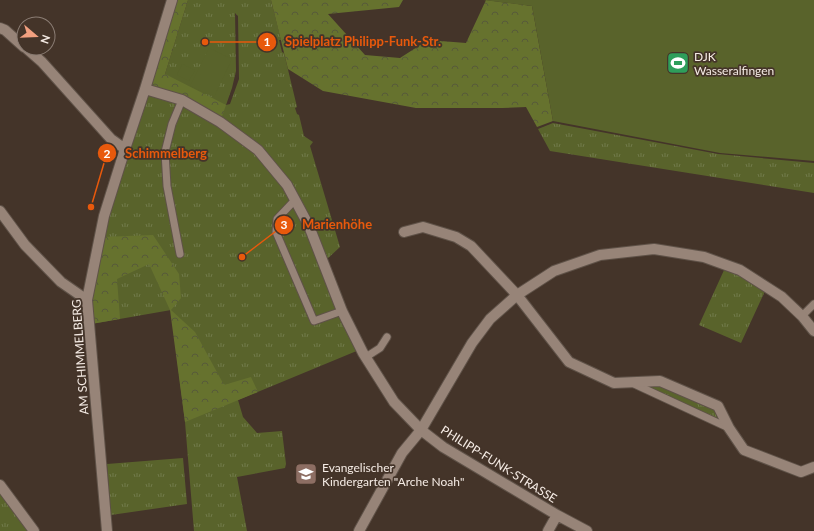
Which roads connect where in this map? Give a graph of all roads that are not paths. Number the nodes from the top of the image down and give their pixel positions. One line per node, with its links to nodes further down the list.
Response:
1 (172, 0): 5 (street, AM SCHIMMELBERG)
2 (0, 28): 3 (street)
3 (16, 39)
4 (35, 56): 7 (street)
5 (145, 89): 6 (street, PHILIPP-FUNK-STRASSE); 7 (street, AM SCHIMMELBERG)
6 (182, 100): 8 (street, PHILIPP-FUNK-STRASSE); 11 (lane)
7 (124, 149): 13 (street, AM SCHIMMELBERG)
8 (295, 200): 15 (street, PHILIPP-FUNK-STRASSE); 15 (lane)
9 (0, 211): 13 (street)
10 (404, 232): 12 (street)
11 (180, 254)
12 (517, 295): 16 (street); 20 (street); 22 (street)
13 (87, 300): 27 (street, AM SCHIMMELBERG)
14 (814, 304): 16 (lane)
15 (342, 310): 19 (street, PHILIPP-FUNK-STRASSE)
16 (802, 316): 17 (street)
17 (814, 331)
18 (388, 337): 19 (lane)
19 (366, 357): 22 (street, PHILIPP-FUNK-STRASSE)
20 (630, 382): 21 (lane); 21 (street)
21 (729, 428): 23 (street)
22 (421, 430): 25 (street, PHILIPP-FUNK-STRASSE); 28 (street)
23 (814, 468)
24 (0, 485): 26 (street)
25 (558, 515): 29 (street); 30 (street, PHILIPP-FUNK-STRASSE)
26 (34, 531)
27 (107, 531)
28 (359, 531)
29 (548, 531)
30 (587, 531)

